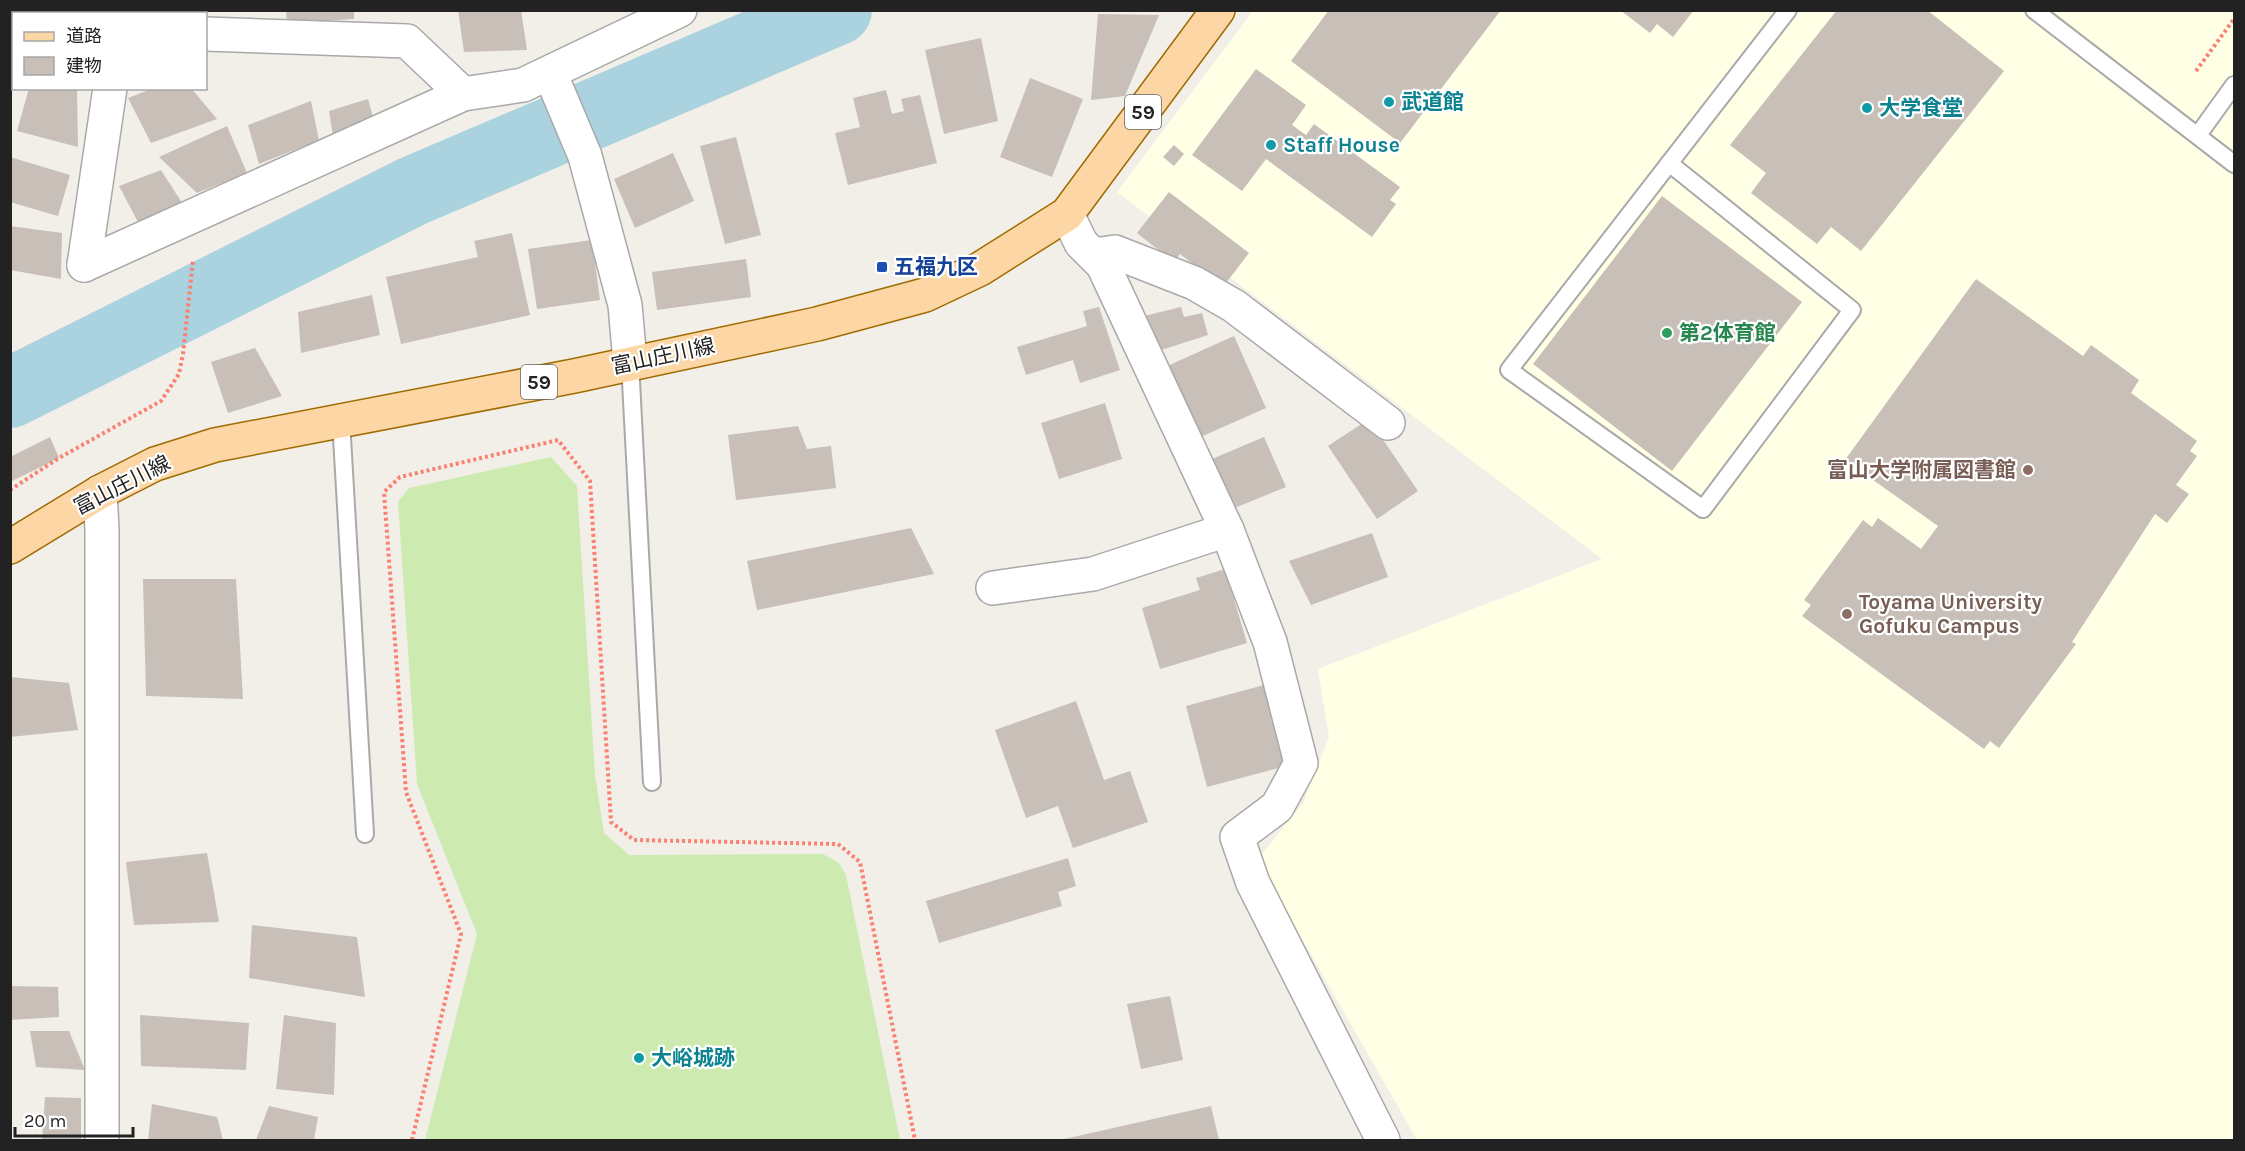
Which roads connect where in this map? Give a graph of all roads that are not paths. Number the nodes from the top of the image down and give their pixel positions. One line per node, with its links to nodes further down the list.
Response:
1 (680, 10): 6 (street)
2 (1218, 10): 13 (main road, 富山庄川線 / 59)
3 (1788, 10): 11 (lane)
4 (2034, 10): 10 (lane)
5 (207, 34): 9 (street)
6 (550, 73): 9 (street); 15 (street)
7 (2235, 85): 10 (lane)
8 (110, 90): 9 (street)
9 (463, 94)
10 (2198, 135): 12 (lane)
11 (1669, 163): 11 (lane)
12 (2235, 164)
13 (1067, 214): 14 (street); 15 (main road, 富山庄川線 / 59)
14 (1094, 255): 17 (street); 19 (street)
15 (630, 362): 16 (main road, 富山庄川線 / 59); 22 (lane)
16 (341, 420): 18 (main road, 富山庄川線 / 59); 23 (lane)
17 (1388, 423)
18 (100, 492): 20 (main road, 富山庄川線 / 59); 24 (street)
19 (1227, 530): 21 (street); 25 (street)
20 (10, 547)
21 (993, 588)
22 (652, 782)
23 (365, 834)
24 (102, 1140)
25 (1383, 1140)

